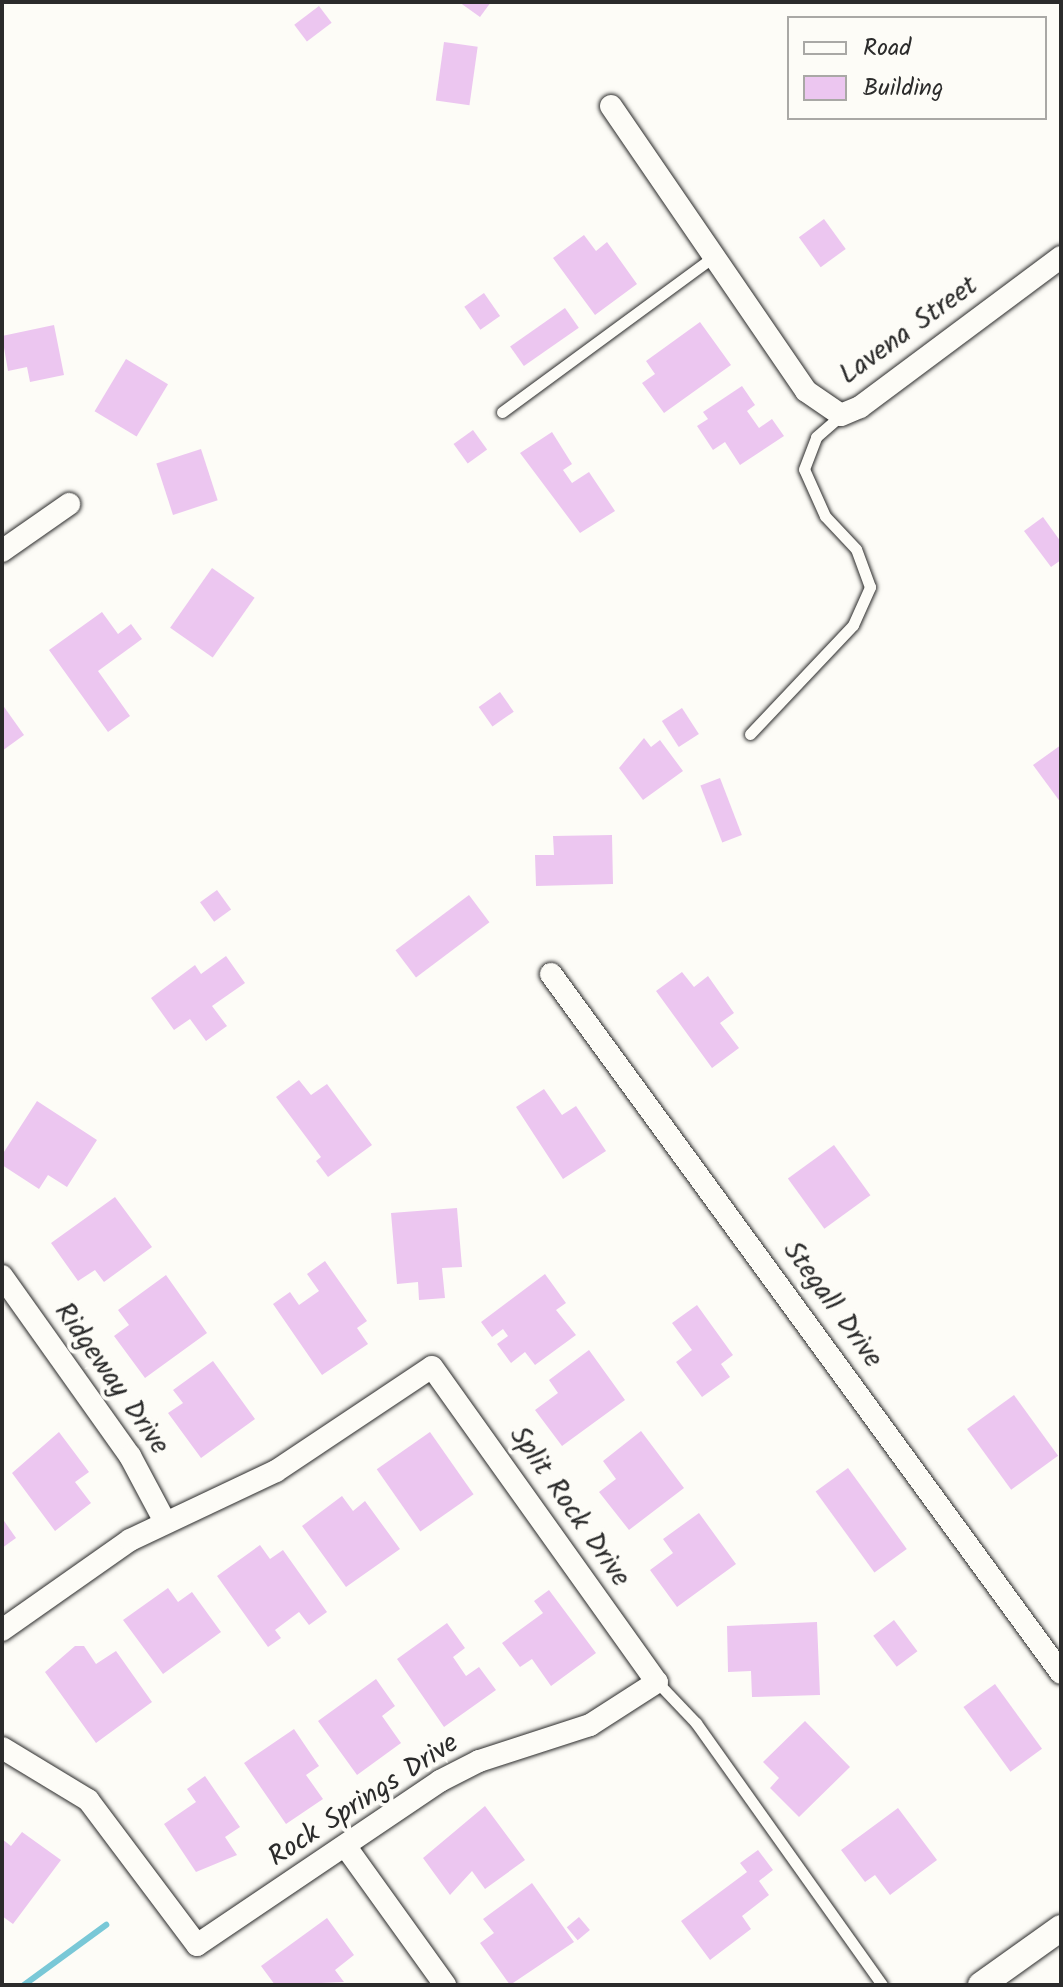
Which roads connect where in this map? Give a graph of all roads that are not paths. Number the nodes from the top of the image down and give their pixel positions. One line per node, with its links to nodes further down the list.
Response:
1 (611, 106): 3 (street, Lavena Street)
2 (1061, 257): 5 (street, Lavena Street)
3 (712, 258): 4 (lane); 5 (street, Lavena Street)
4 (502, 412)
5 (841, 415): 8 (lane)
6 (69, 504): 7 (street)
7 (2, 551)
8 (750, 734)
9 (551, 974): 13 (street, Stegall Drive)
10 (2, 1276): 11 (street, Ridgeway Drive)
11 (164, 1520): 12 (street); 14 (street, Split Rock Drive)
12 (2, 1630)
13 (1061, 1673)
14 (657, 1682): 16 (street, Rock Springs Drive); 19 (lane)
15 (2, 1748): 16 (street, Rock Springs Drive)
16 (346, 1847): 18 (street)
17 (1061, 1928): 20 (street)
18 (445, 1985)
19 (882, 1985)
20 (981, 1985)

